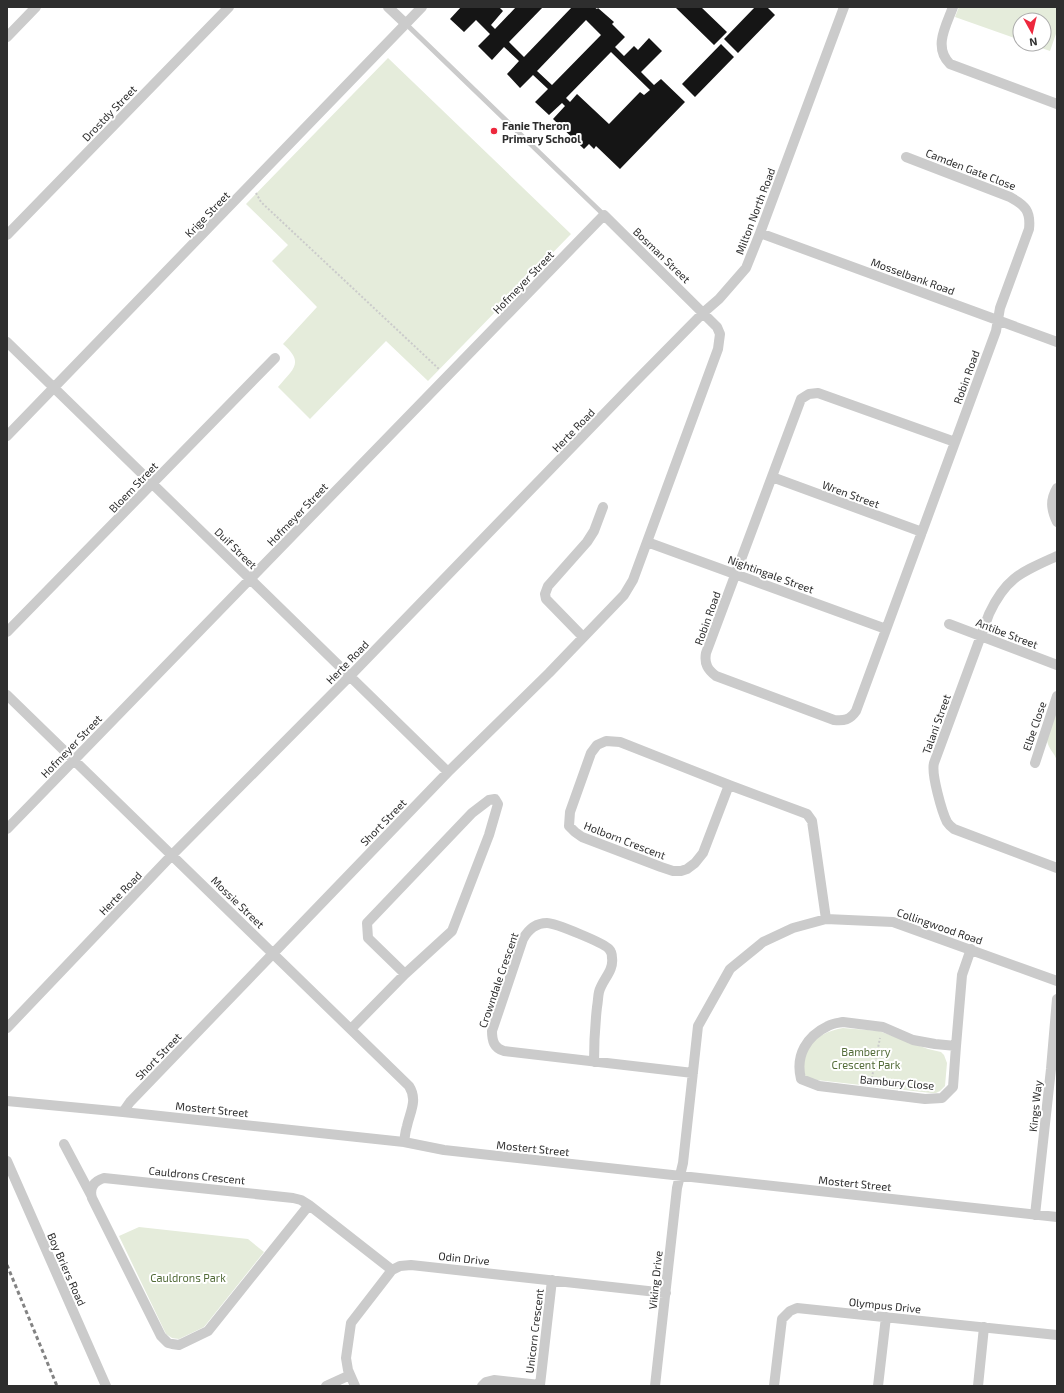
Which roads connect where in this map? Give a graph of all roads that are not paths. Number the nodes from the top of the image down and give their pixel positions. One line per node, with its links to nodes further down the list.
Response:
1 (36, 7): 8 (street)
2 (229, 7): 13 (street, Drostdy Street)
3 (388, 7): 7 (street)
4 (422, 7): 7 (street, Krige Street)
5 (844, 7): 12 (street, Milton North Road)
6 (953, 7): 9 (street)
7 (406, 24): 11 (lane); 19 (street, Krige Street)
8 (7, 37)
9 (1057, 104)
10 (906, 157): 15 (street, Camden Gate Close)
11 (604, 215): 14 (street, Bosman Street); 31 (street, Hofmeyer Street)
12 (760, 233): 14 (street, Milton North Road); 15 (street, Mosselbank Road)
13 (7, 236)
14 (704, 312): 28 (street); 38 (street, Herte Road)
15 (998, 320): 17 (street, Mosselbank Road); 21 (street, Robin Road)
16 (7, 342): 19 (street, Duif Street)
17 (1057, 342)
18 (275, 358): 23 (street, Bloem Street)
19 (54, 388): 20 (street, Krige Street); 23 (street, Duif Street)
20 (7, 436)
21 (955, 442): 22 (street, Robin Road); 27 (street, Robin Road)
22 (772, 477): 27 (street, Wren Street); 30 (street, Robin Road)
23 (152, 484): 31 (street, Duif Street); 34 (street, Bloem Street)
24 (1057, 488): 26 (street)
25 (603, 507): 36 (street)
26 (1057, 522)
27 (922, 532): 33 (street, Robin Road)
28 (647, 542): 30 (street, Nightingale Street); 36 (street, Short Street)
29 (1057, 556): 35 (street, Talani Street)
30 (736, 574): 33 (street, Nightingale Street); 33 (street, Robin Road)
31 (251, 579): 38 (street, Duif Street); 41 (street, Hofmeyer Street)
32 (949, 624): 35 (street, Antibe Street)
33 (886, 629)
34 (7, 632)
35 (981, 636): 37 (street, Antibe Street); 47 (street, Talani Street)
36 (583, 637): 43 (street, Short Street)
37 (1057, 665)
38 (350, 676): 43 (street, Duif Street); 46 (street, Herte Road)
39 (7, 695): 41 (street, Mossie Street)
40 (1057, 696): 42 (street, Elbe Close)
41 (74, 760): 45 (street, Hofmeyer Street); 46 (street, Mossie Street)
42 (1035, 763)
43 (448, 772): 50 (street, Short Street)
44 (729, 785): 44 (street, Holborn Crescent); 48 (street, Holborn Crescent)
45 (7, 829)
46 (172, 856): 50 (street, Mossie Street); 54 (street, Herte Road)
47 (1057, 868)
48 (826, 919): 49 (street, Collingwood Road); 58 (street, Collingwood Road)
49 (971, 949): 52 (street, Collingwood Road); 56 (street, Bambury Close)
50 (274, 954): 55 (street, Mossie Street); 60 (street, Short Street)
51 (404, 974): 51 (street); 55 (street)
52 (1057, 981)
53 (1057, 999): 67 (street, Kings Way)
54 (7, 1028)
55 (351, 1029): 61 (street, Mossie Street)
56 (956, 1046): 56 (street, Bambury Close)
57 (594, 1062): 57 (street, Crowndale Crescent); 58 (street, Crowndale Crescent)
58 (693, 1074): 64 (street, Collingwood Road)
59 (7, 1101): 60 (street, Mostert Street)
60 (123, 1112): 61 (street, Mostert Street)
61 (404, 1142): 64 (street, Mostert Street)
62 (64, 1144): 65 (street)
63 (7, 1161): 77 (street, Boy Briers Road)
64 (680, 1176): 67 (street, Mostert Street); 71 (street, Viking Drive)
65 (91, 1195): 66 (street, Cauldrons Crescent); 66 (street)
66 (309, 1205): 69 (street, Cauldrons Crescent)
67 (1035, 1215): 68 (street, Mostert Street)
68 (1057, 1217)
69 (392, 1270): 70 (street, Odin Drive); 75 (street)
70 (552, 1280): 71 (street, Odin Drive); 76 (street, Unicorn Crescent)
71 (666, 1293): 81 (street, Viking Drive)
72 (886, 1317): 73 (street, Olympus Drive); 82 (street, Olympus Drive); 83 (street)
73 (984, 1327): 74 (street, Olympus Drive); 84 (street)
74 (1057, 1335)
75 (350, 1376): 78 (street); 79 (street)
76 (540, 1385): 80 (street, Unicorn Crescent)
77 (106, 1386)
78 (326, 1386)
79 (355, 1386)
80 (482, 1386)
81 (656, 1386)
82 (774, 1386)
83 (878, 1386)
84 (978, 1386)

